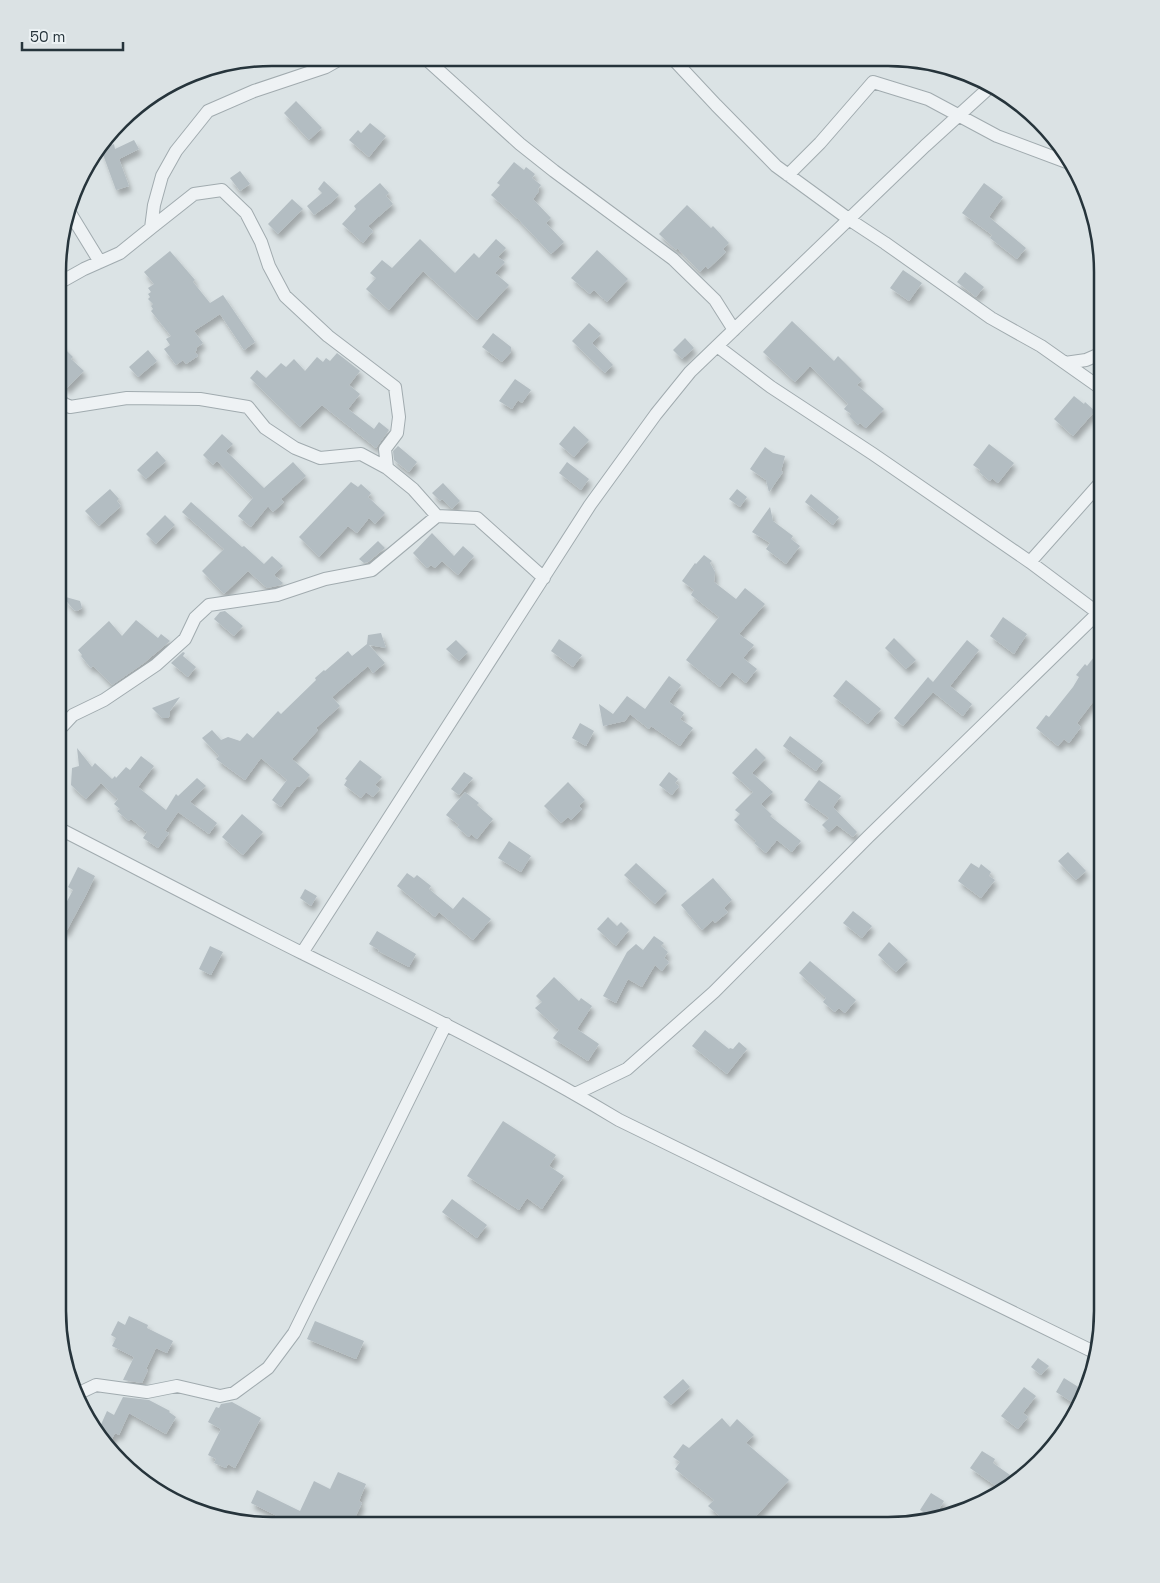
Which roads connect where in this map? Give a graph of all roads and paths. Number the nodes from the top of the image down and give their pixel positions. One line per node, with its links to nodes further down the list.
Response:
1 (328, 66): 10 (street)
2 (434, 66): 13 (street)
3 (680, 66): 7 (street)
4 (986, 91): 5 (street)
5 (958, 116): 6 (street); 7 (street); 9 (street)
6 (1060, 160)
7 (788, 175): 9 (street)
8 (73, 218): 11 (street)
9 (850, 220): 13 (street); 16 (street)
10 (151, 228): 11 (street); 19 (street)
11 (100, 262): 12 (street)
12 (66, 279)
13 (734, 330): 14 (street)
14 (717, 346): 22 (street); 23 (street)
15 (1094, 356): 16 (street)
16 (1065, 363): 17 (street)
17 (1094, 383)
18 (66, 405): 19 (street)
19 (387, 468): 21 (street)
20 (1094, 490): 22 (street)
21 (437, 516): 23 (street); 26 (street)
22 (1030, 562): 24 (street)
23 (544, 578): 28 (street)
24 (1094, 610)
25 (1094, 620): 30 (street)
26 (66, 722)
27 (66, 832): 28 (street)
28 (302, 953): 29 (street)
29 (446, 1024): 30 (street); 32 (street)
30 (575, 1094): 31 (street)
31 (1090, 1351)
32 (83, 1391)

